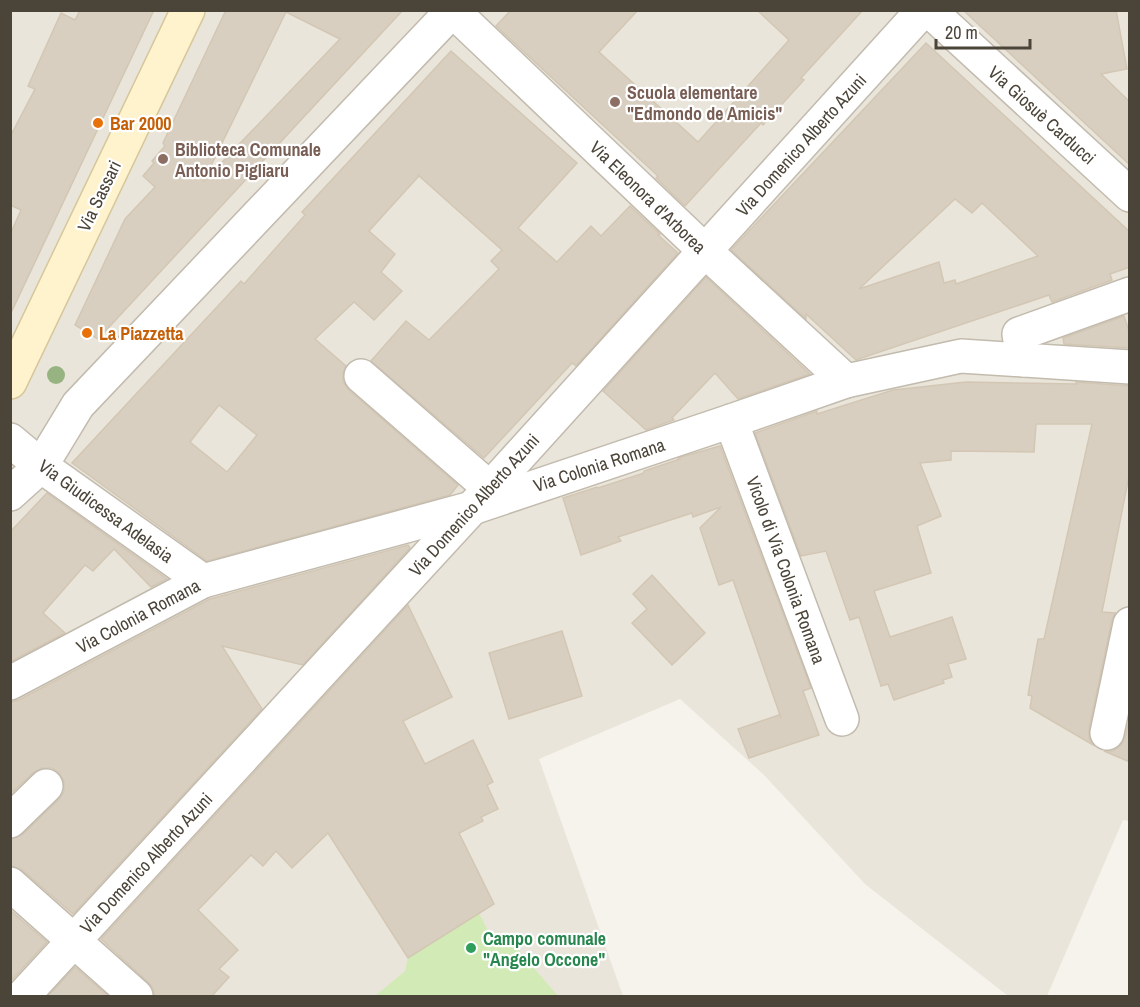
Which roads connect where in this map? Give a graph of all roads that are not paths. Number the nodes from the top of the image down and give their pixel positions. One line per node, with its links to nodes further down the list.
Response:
1 (188, 10): 12 (street, Via Sassari)
2 (923, 10): 6 (street, Via Domenico Alberto Azuni)
3 (929, 10): 5 (street, Via Giosuè Carducci)
4 (453, 11): 6 (street, Via Eleonora d'Arborea); 15 (street)
5 (1130, 195)
6 (704, 250): 11 (street, Via Eleonora d'Arborea); 17 (street, Via Domenico Alberto Azuni)
7 (1130, 294): 8 (street)
8 (1023, 360): 9 (street); 11 (street, Via Colonia Romana)
9 (1130, 367)
10 (361, 376): 17 (street)
11 (846, 381): 13 (street, Via Colonia Romana)
12 (10, 382)
13 (731, 421): 17 (street, Via Colonia Romana); 21 (street, Vicolo di Via Colonia Romana)
14 (10, 440): 15 (street, Via Giudicessa Adelasia)
15 (41, 466): 16 (street); 18 (street, Via Giudicessa Adelasia)
16 (10, 494)
17 (487, 498): 18 (street, Via Colonia Romana); 26 (street, Via Domenico Alberto Azuni)
18 (203, 581): 20 (street, Via Colonia Romana)
19 (1130, 624): 22 (street)
20 (10, 683)
21 (842, 719)
22 (1107, 733)
23 (46, 786): 24 (street)
24 (10, 821)
25 (10, 884): 26 (street)
26 (76, 940): 27 (street, Via Domenico Alberto Azuni); 28 (street)
27 (23, 996)
28 (136, 996)

